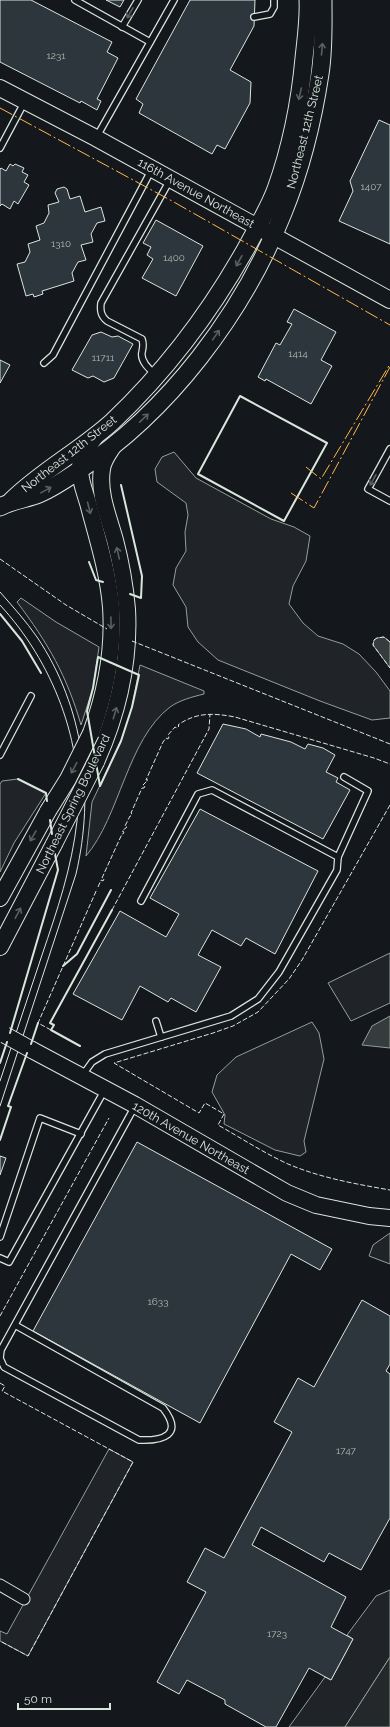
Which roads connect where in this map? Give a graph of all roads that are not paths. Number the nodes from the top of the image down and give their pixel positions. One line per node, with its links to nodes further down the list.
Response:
1 (75, 0): 8 (lane)
2 (138, 0): 8 (lane, one-way to 8)
3 (174, 0): 9 (lane)
4 (274, 0): 7 (lane)
5 (308, 0): 16 (main road, Northeast 12th Street, one-way to 16)
6 (323, 0): 17 (main road, Northeast 12th Street, one-way to 6)
7 (254, 17)
8 (122, 27): 9 (lane)
9 (150, 42): 12 (lane)
10 (0, 88): 11 (street, 116th Avenue Northeast)
11 (26, 101): 12 (street, 116th Avenue Northeast); 13 (lane)
12 (96, 138): 14 (street, 116th Avenue Northeast)
13 (0, 148)
14 (152, 169): 15 (street, 116th Avenue Northeast); 19 (lane)
15 (171, 179): 16 (street, 116th Avenue Northeast); 20 (lane)
16 (258, 226): 17 (street, 116th Avenue Northeast); 20 (main road, Northeast 12th Street, one-way to 20)
17 (274, 235): 18 (street, 116th Avenue Northeast); 22 (main road, Northeast 12th Street, one-way to 17)
18 (390, 300)
19 (44, 364)
20 (157, 376): 21 (main road, Northeast 12th Street)
21 (96, 436): 24 (street); 26 (main road, Northeast 12th Street)
22 (114, 444): 24 (main road, Northeast 12th Street); 33 (street, Northeast Spring Boulevard, one-way to 22, bridge)
23 (390, 449): 25 (lane, one-way to 25)
24 (80, 470): 26 (main road, Northeast 12th Street, one-way to 24); 31 (street, Northeast Spring Boulevard, one-way to 31, bridge)
25 (390, 501)
26 (3, 505)
27 (31, 696): 28 (lane)
28 (0, 755)
29 (344, 777): 30 (lane)
30 (338, 857): 32 (lane); 36 (lane)
31 (0, 898)
32 (141, 901)
33 (0, 947)
34 (156, 1021): 36 (lane)
35 (3, 1034): 37 (street, 120th Avenue Northeast, bridge)
36 (161, 1037): 37 (lane)
37 (82, 1076): 38 (street, 120th Avenue Northeast)
38 (106, 1089): 39 (street, 120th Avenue Northeast); 40 (lane)
39 (135, 1105): 41 (street, 120th Avenue Northeast); 44 (lane)
40 (81, 1134): 42 (lane); 43 (lane)
41 (390, 1218)
42 (0, 1237)
43 (0, 1258)
44 (14, 1326): 44 (lane)
45 (0, 1585): 46 (street)
46 (24, 1599)

